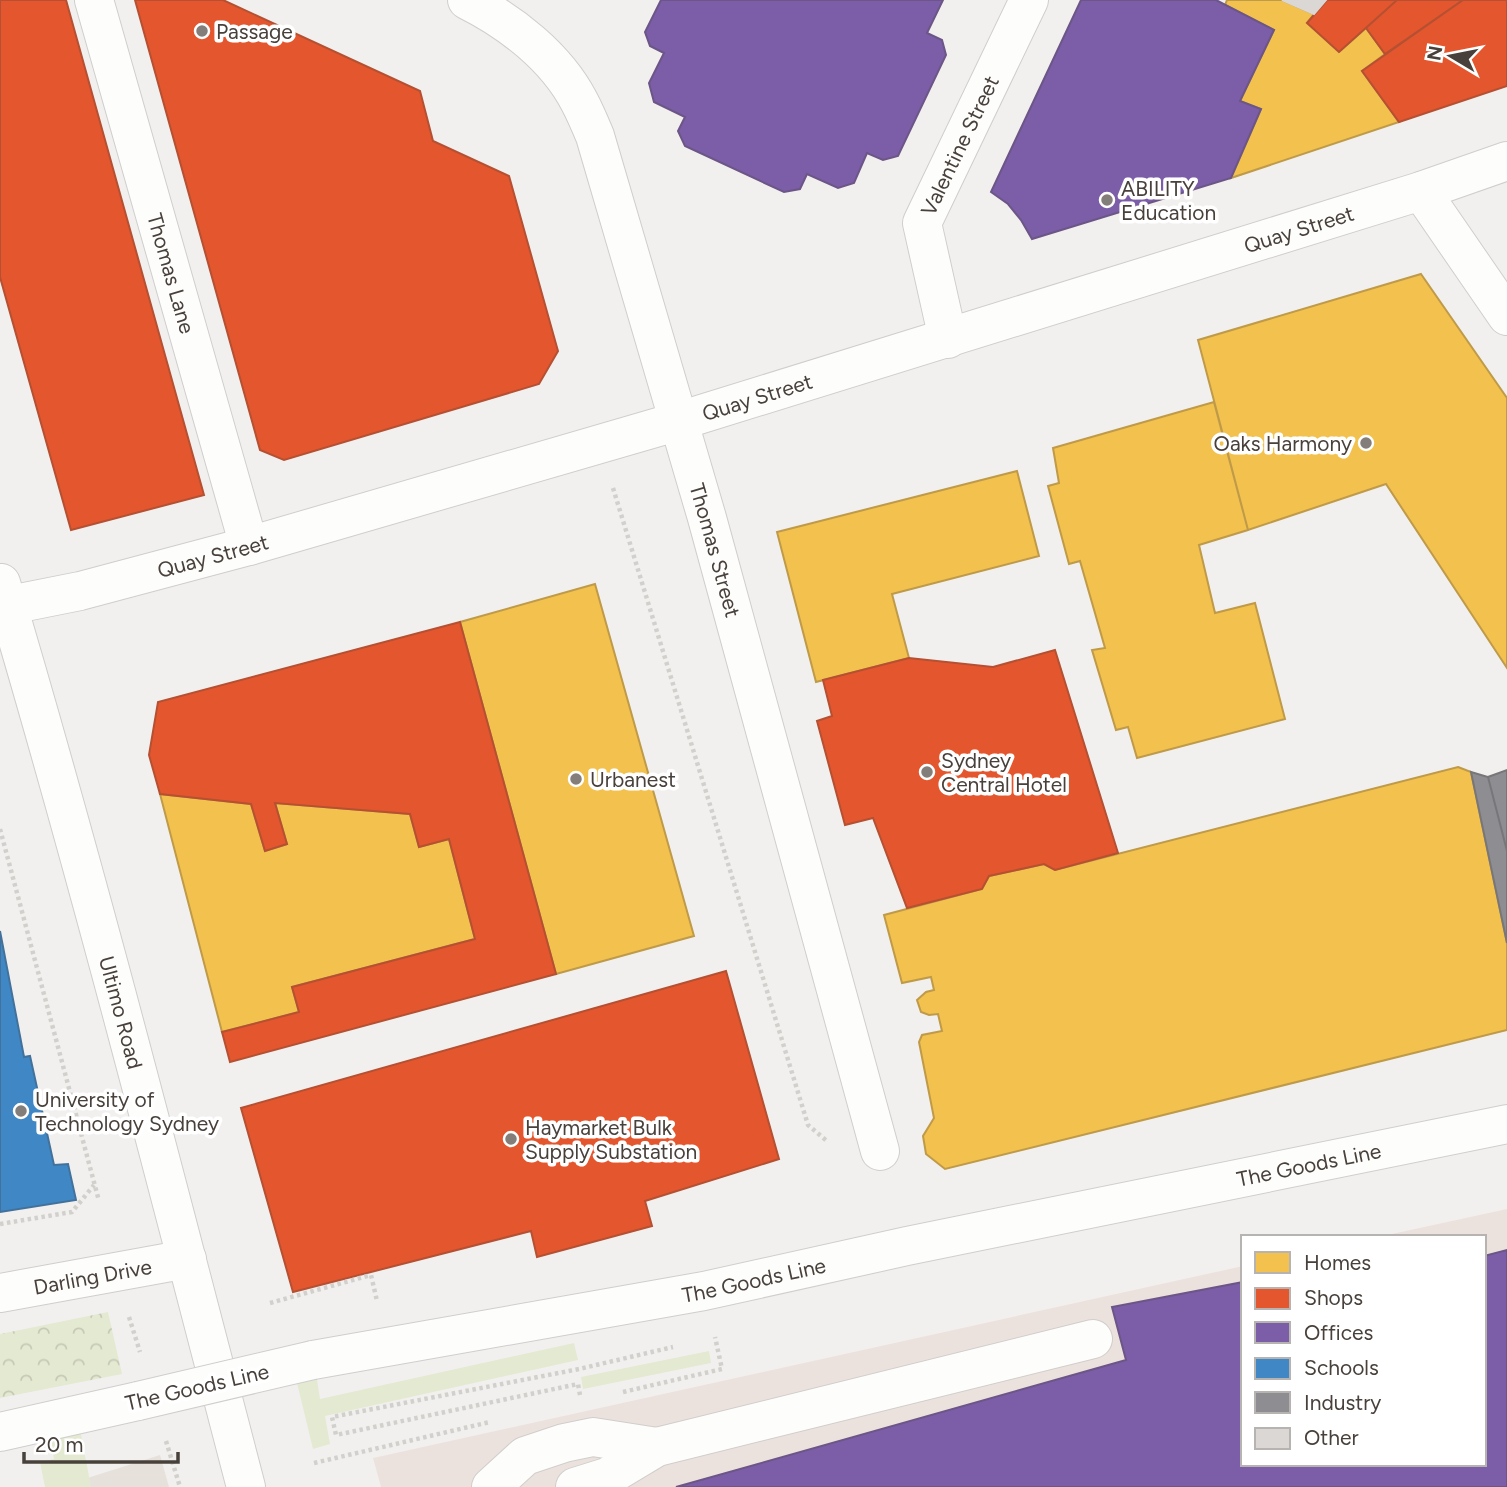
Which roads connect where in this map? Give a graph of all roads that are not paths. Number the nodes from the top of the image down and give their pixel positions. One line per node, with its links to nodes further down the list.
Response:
1 (94, 0): 9 (street, Thomas Lane)
2 (467, 0): 8 (street, Thomas Street)
3 (1029, 0): 7 (street, Valentine Street)
4 (1507, 161): 5 (street, Quay Street)
5 (1421, 191): 6 (street); 7 (street, Quay Street)
6 (1507, 316)
7 (948, 339): 8 (street, Quay Street)
8 (679, 421): 9 (street, Quay Street); 12 (street, Thomas Street)
9 (249, 546): 10 (street, Quay Street)
10 (3, 598): 13 (street, Ultimo Road)
11 (1507, 1124): 16 (street, The Goods Line, bridge)
12 (880, 1150)
13 (187, 1259): 14 (street, Darling Drive); 18 (street, Ultimo Road)
14 (0, 1293)
15 (1093, 1339): 17 (street)
16 (0, 1432)
17 (657, 1447): 19 (street); 20 (street)
18 (246, 1487)
19 (491, 1487)
20 (575, 1487)

